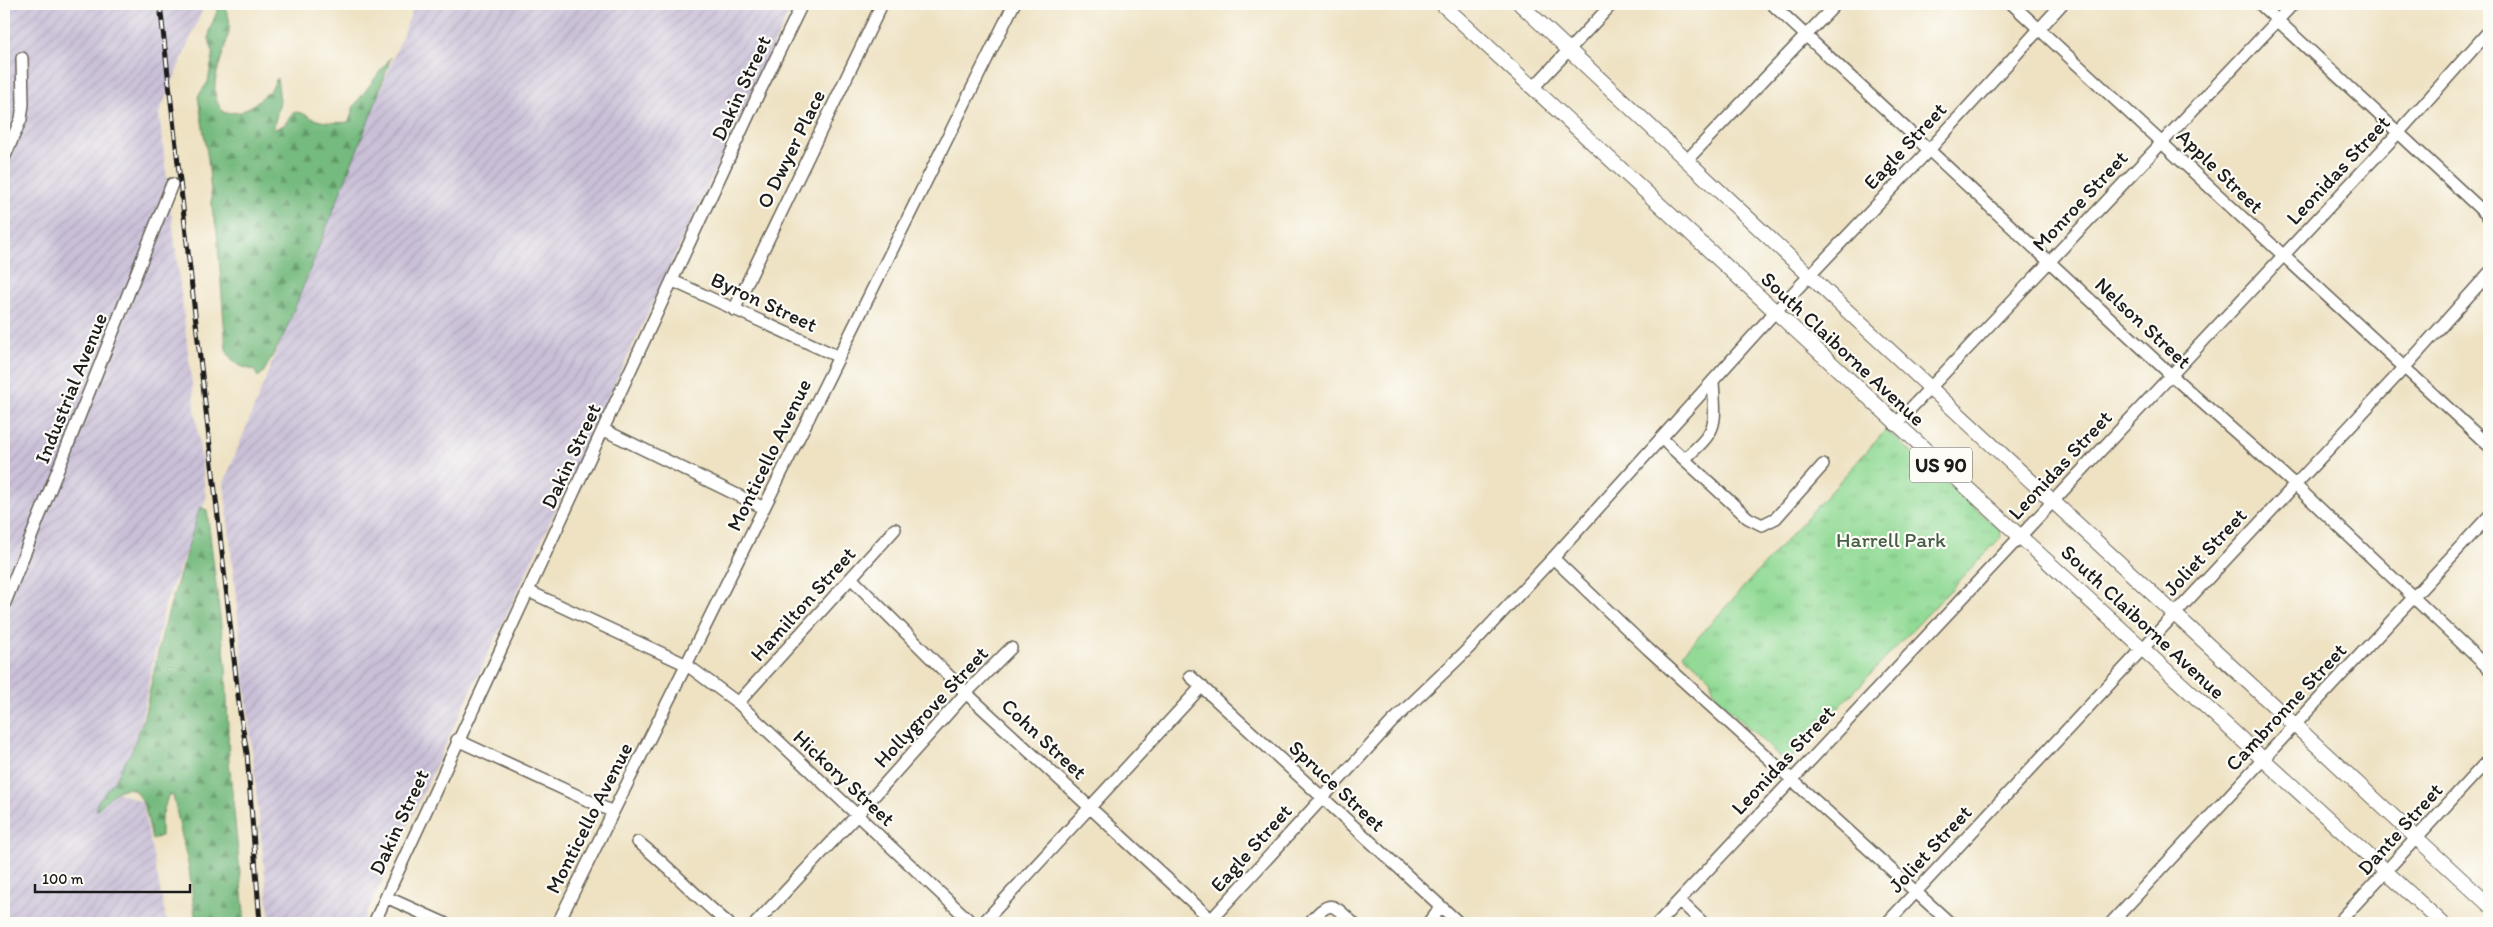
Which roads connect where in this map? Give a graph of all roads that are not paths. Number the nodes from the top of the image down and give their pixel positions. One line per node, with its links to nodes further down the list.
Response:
1 (802, 4): 31 (street, Dakin Street)
2 (882, 4): 32 (street, O Dwyer Place)
3 (1014, 4): 34 (street, Monticello Avenue)
4 (1442, 4): 19 (main road, South Claiborne Avenue / US 90)
5 (1520, 4): 17 (main road, South Claiborne Avenue / US 90)
6 (1612, 4): 17 (street)
7 (1772, 4): 16 (street, Nelson Street)
8 (1836, 4): 16 (street)
9 (2012, 4): 14 (street, Apple Street)
10 (2062, 4): 14 (street, Eagle Street)
11 (2260, 4): 13 (street)
12 (2293, 4): 13 (street, Monroe Street)
13 (2278, 20): 20 (street); 21 (street, Monroe Street)
14 (2039, 29): 21 (street, Apple Street); 22 (street, Eagle Street)
15 (2489, 31): 20 (street, Leonidas Street)
16 (1806, 36): 22 (street, Nelson Street); 24 (street)
17 (1569, 50): 19 (street); 24 (main road, South Claiborne Avenue / US 90)
18 (22, 58): 23 (street)
19 (1533, 88): 33 (main road, South Claiborne Avenue / US 90)
20 (2399, 132): 26 (street); 27 (street, Leonidas Street)
21 (2162, 140): 27 (street, Apple Street); 28 (street, Monroe Street)
22 (1929, 150): 28 (street, Nelson Street); 30 (street, Eagle Street)
23 (4, 158)
24 (1687, 160): 30 (main road, South Claiborne Avenue / US 90)
25 (172, 184): 55 (street, Industrial Avenue)
26 (2489, 217)
27 (2282, 256): 35 (street, Apple Street); 36 (street, Leonidas Street)
28 (2049, 261): 36 (street, Nelson Street); 38 (street, Monroe Street)
29 (2489, 273): 35 (street, Joliet Street)
30 (1809, 274): 33 (street, Eagle Street); 38 (main road, South Claiborne Avenue / US 90)
31 (673, 281): 32 (street, Byron Street); 40 (street, Dakin Street)
32 (734, 310): 34 (street, Byron Street)
33 (1774, 313): 37 (street, Eagle Street); 39 (main road, South Claiborne Avenue / US 90)
34 (839, 357): 47 (street, Monticello Avenue)
35 (2404, 367): 42 (street, Apple Street); 45 (street, Joliet Street)
36 (2170, 374): 45 (street, Nelson Street); 46 (street, Leonidas Street)
37 (1712, 382): 41 (street, Eagle Street); 43 (street)
38 (1930, 388): 39 (street, Monroe Street); 46 (main road, South Claiborne Avenue / US 90)
39 (1895, 425): 50 (main road, South Claiborne Avenue / US 90)
40 (604, 430): 47 (street); 53 (street, Dakin Street)
41 (1661, 438): 43 (street); 51 (street, Eagle Street)
42 (2489, 446)
43 (1684, 459): 44 (street)
44 (1823, 465)
45 (2294, 484): 54 (street, Nelson Street); 56 (street, Joliet Street)
46 (2053, 501): 50 (street, Leonidas Street); 56 (main road, South Claiborne Avenue / US 90)
47 (764, 508): 59 (street, Monticello Avenue)
48 (2489, 516): 54 (street, Cambronne Street)
49 (895, 529): 52 (street, Hamilton Street)
50 (2020, 535): 58 (main road, South Claiborne Avenue / US 90); 69 (street, Leonidas Street)
51 (1553, 558): 69 (street); 70 (street, Eagle Street)
52 (852, 578): 63 (street, Cohn Street); 64 (street, Hamilton Street)
53 (528, 591): 59 (street, Hickory Street); 66 (street, Dakin Street)
54 (2412, 598): 60 (street, Nelson Street); 65 (street, Cambronne Street)
55 (4, 605)
56 (2174, 612): 58 (street, Joliet Street); 65 (main road, South Claiborne Avenue / US 90)
57 (1011, 648): 63 (street, Hollygrove Street)
58 (2142, 648): 67 (main road, South Claiborne Avenue / US 90); 77 (street, Joliet Street)
59 (687, 664): 64 (street, Hickory Street); 72 (street, Monticello Avenue)
60 (2489, 669)
61 (1190, 676): 62 (street, Spruce Street)
62 (1202, 686): 70 (street, Spruce Street); 71 (street)
63 (966, 693): 71 (street, Cohn Street); 73 (street, Hollygrove Street)
64 (738, 703): 73 (street, Hickory Street)
65 (2295, 725): 67 (street, Cambronne Street); 74 (main road, South Claiborne Avenue / US 90)
66 (457, 740): 72 (street); 78 (street, Dakin Street)
67 (2263, 759): 76 (main road, South Claiborne Avenue / US 90); 98 (street, Cambronne Street)
68 (2489, 759): 74 (street, Dante Street)
69 (1791, 779): 77 (street); 79 (street, Leonidas Street)
70 (1322, 798): 81 (street, Spruce Street); 82 (street, Eagle Street)
71 (1090, 808): 82 (street, Cohn Street); 89 (street)
72 (613, 812): 85 (street, Monticello Avenue)
73 (857, 815): 87 (street, Hollygrove Street); 88 (street, Hickory Street)
74 (2416, 838): 76 (street, Dante Street); 80 (main road, South Claiborne Avenue / US 90)
75 (638, 842): 86 (street)
76 (2386, 872): 99 (street, Dante Street); 100 (main road, South Claiborne Avenue / US 90)
77 (1916, 892): 96 (street, Joliet Street); 97 (street)
78 (386, 897): 83 (street, Dakin Street); 84 (street)
79 (1680, 901): 94 (street, Leonidas Street); 95 (street)
80 (2489, 905)
81 (1441, 907): 92 (street); 93 (street, Spruce Street)
82 (1212, 922)
83 (374, 923)
84 (444, 923)
85 (558, 923)
86 (728, 923)
87 (756, 923)
88 (972, 923)
89 (983, 923)
90 (1309, 923): 91 (street)
91 (1353, 923)
92 (1428, 923)
93 (1459, 923)
94 (1658, 923)
95 (1703, 923)
96 (1887, 923)
97 (1950, 923)
98 (2111, 923)
99 (2338, 923)
100 (2442, 923)

